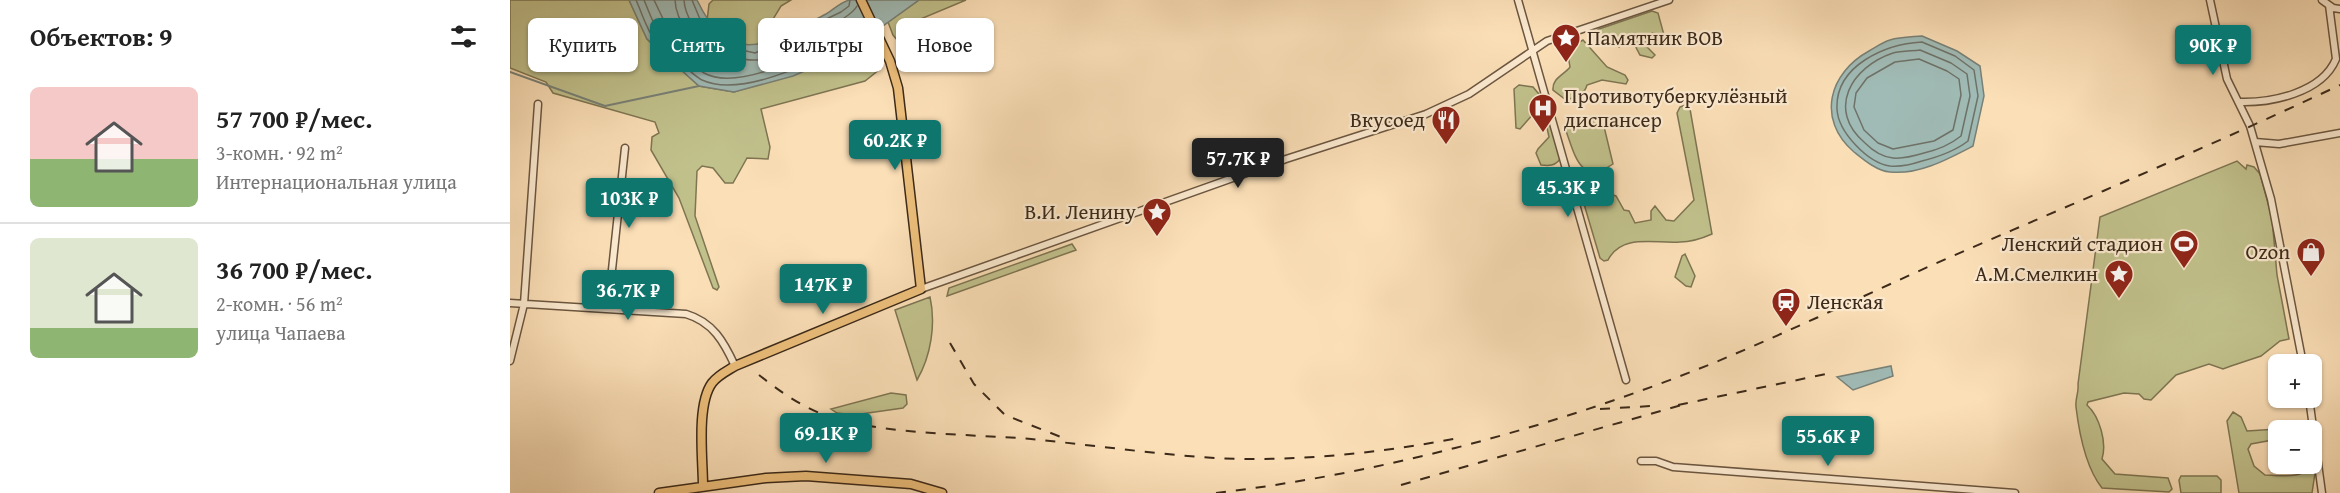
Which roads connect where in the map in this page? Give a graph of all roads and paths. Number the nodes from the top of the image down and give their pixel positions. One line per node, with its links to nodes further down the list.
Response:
1 (861, 0): 14 (main road)
2 (1518, 0): 8 (street)
3 (1669, 0): 8 (street)
4 (2210, 0): 9 (street)
5 (2322, 0): 6 (street)
6 (2329, 5): 7 (street); 9 (street)
7 (2340, 9)
8 (1534, 50): 14 (street); 21 (street)
9 (2239, 102): 12 (street)
10 (538, 104): 16 (street)
11 (2340, 133): 12 (street)
12 (2255, 142): 18 (street)
13 (625, 148): 17 (street)
14 (921, 288): 20 (main road)
15 (510, 303): 16 (street)
16 (524, 304): 17 (street); 19 (street)
17 (608, 308): 20 (street)
18 (2301, 354)
19 (510, 361)
20 (735, 366): 24 (main road)
21 (1626, 380)
22 (2310, 408): 28 (street)
23 (1641, 461): 27 (street)
24 (703, 486): 25 (main road); 26 (main road)
25 (659, 493)
26 (942, 493)
27 (2015, 493)
28 (2322, 493)

